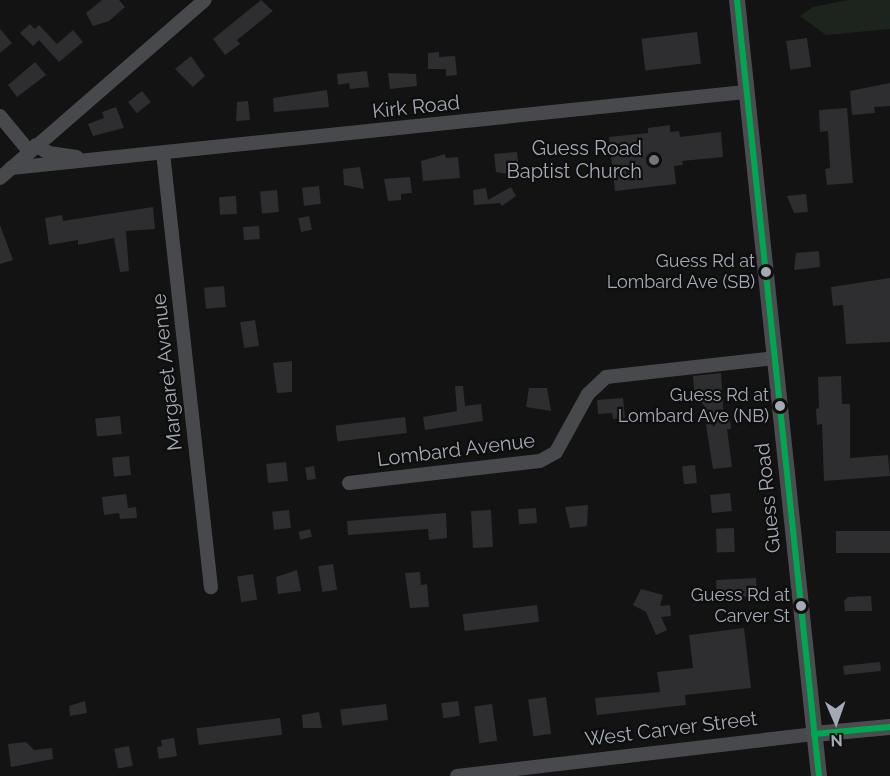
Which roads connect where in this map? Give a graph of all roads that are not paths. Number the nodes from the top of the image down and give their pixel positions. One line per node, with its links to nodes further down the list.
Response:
1 (205, 0): 5 (street)
2 (737, 0): 3 (main road, Guess Road)
3 (745, 92): 6 (street, Kirk Road); 10 (main road, Guess Road)
4 (0, 116): 5 (street)
5 (32, 148): 7 (street, Kirk Road); 8 (street)
6 (163, 153): 7 (street, Kirk Road); 12 (street, Margaret Avenue)
7 (90, 160): 8 (street, Kirk Road)
8 (11, 168): 9 (street)
9 (0, 178)
10 (775, 358): 11 (street, Lombard Avenue); 14 (main road, Guess Road)
11 (349, 483)
12 (211, 587)
13 (890, 727): 14 (main road, West Carver Street)
14 (814, 734): 15 (street, West Carver Street); 16 (main road, Guess Road)
15 (457, 776)
16 (819, 776)

